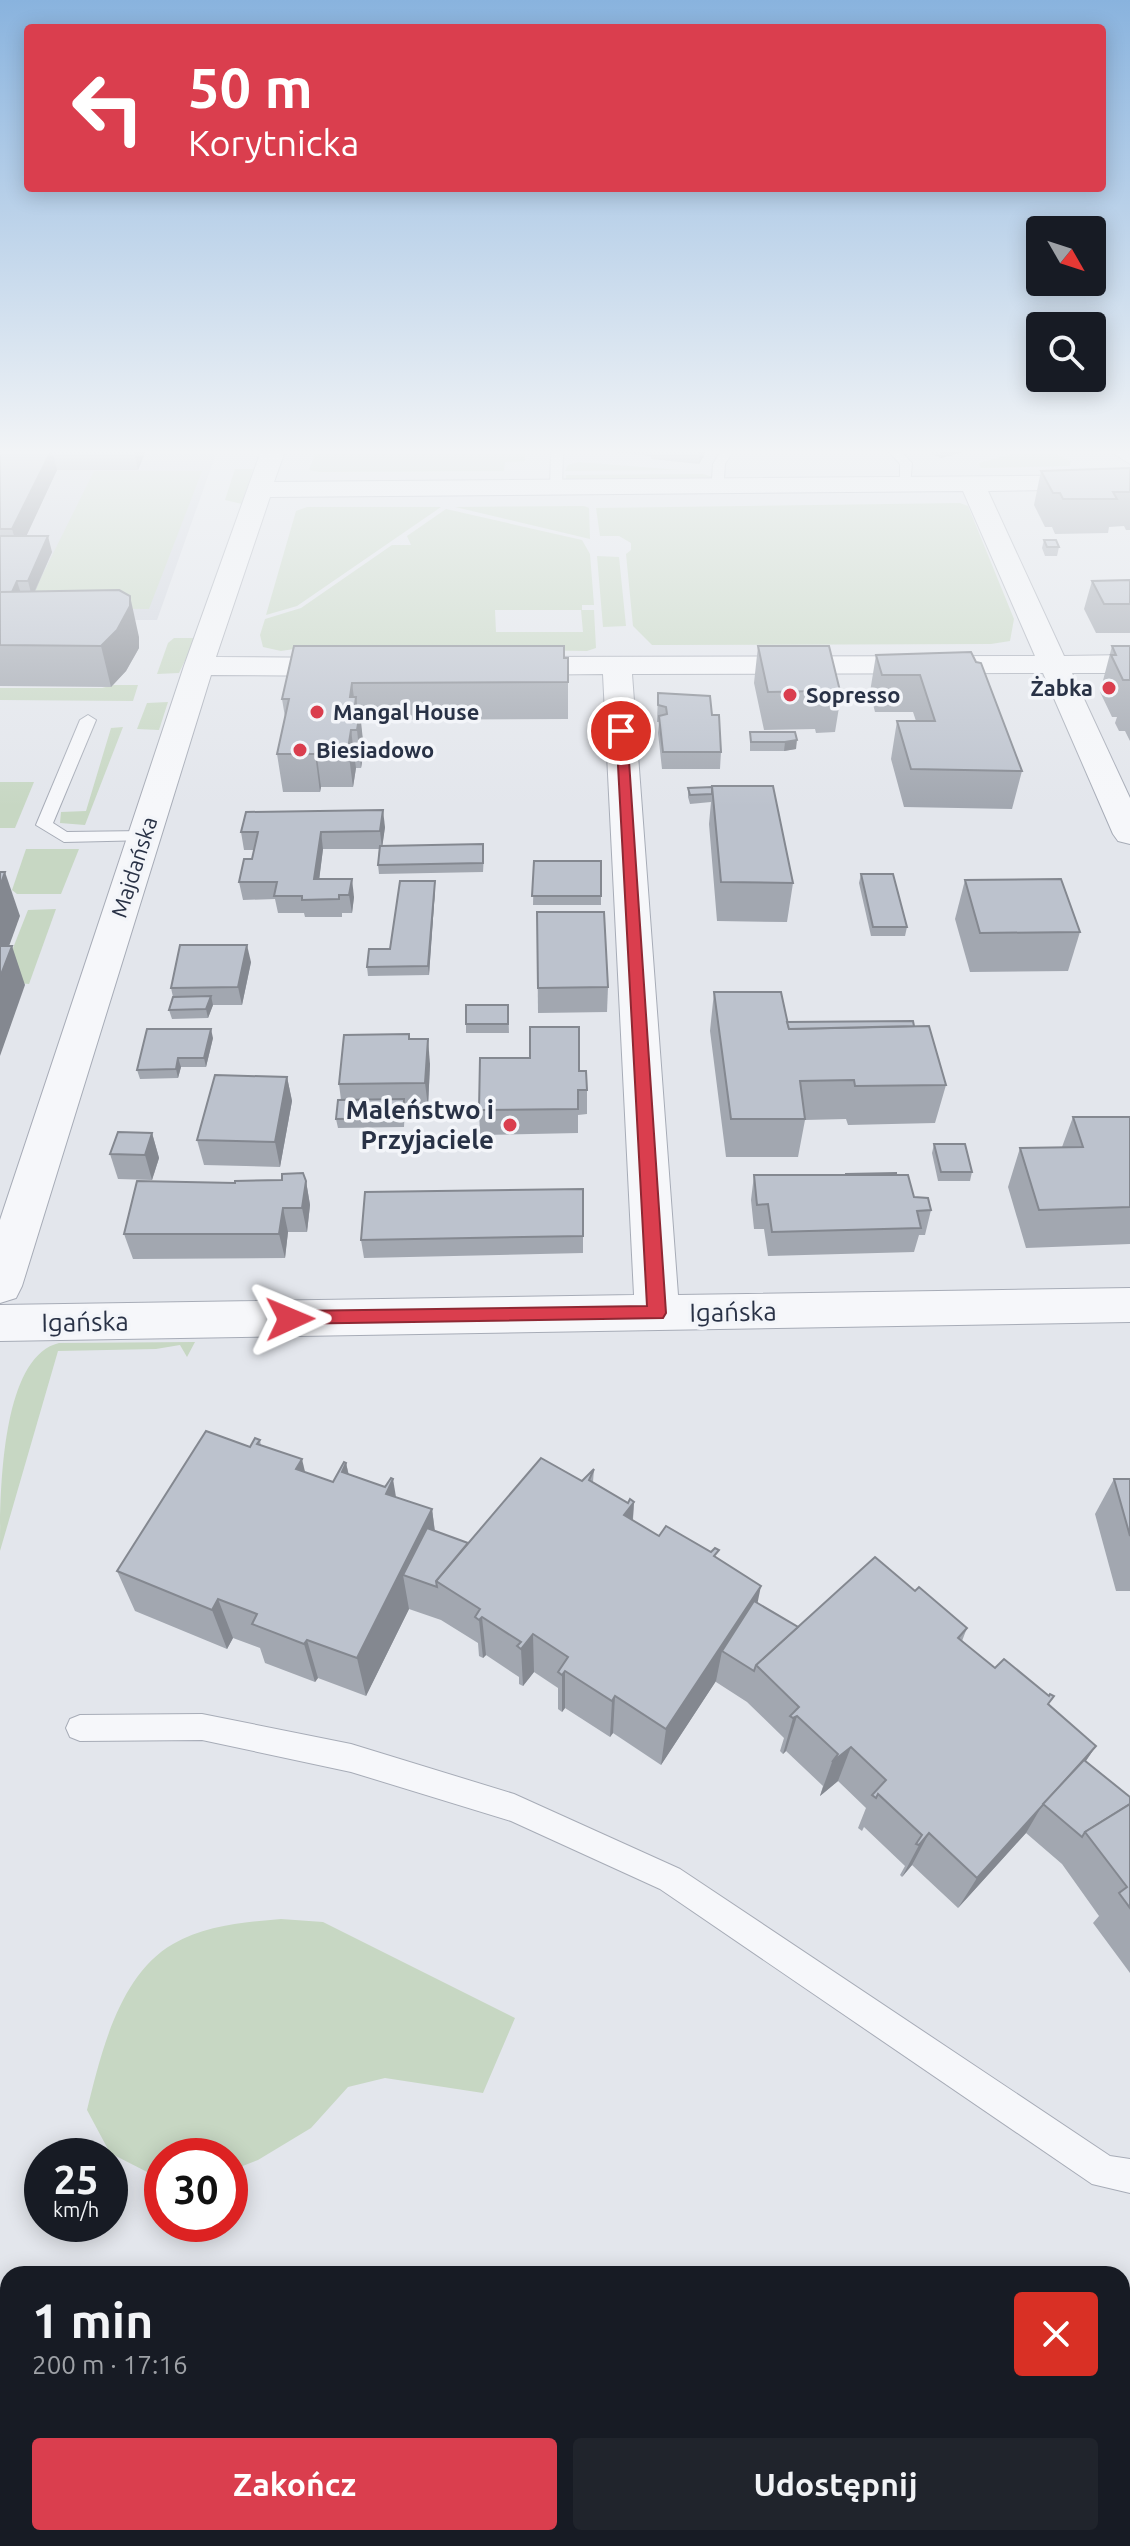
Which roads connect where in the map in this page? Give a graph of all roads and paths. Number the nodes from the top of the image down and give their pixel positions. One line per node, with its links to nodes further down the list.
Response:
1 (233, 570): 5 (street, Majdańska)
2 (1012, 570): 4 (street)
3 (1130, 664): 4 (street)
4 (1056, 665): 6 (street); 10 (street)
5 (199, 666): 7 (street); 11 (street, Majdańska)
6 (617, 666): 8 (street); 14 (street)
7 (381, 667)
8 (485, 667)
9 (88, 720): 11 (lane)
10 (1130, 834)
11 (144, 836): 12 (street, Majdańska)
12 (0, 1286)
13 (1130, 1305): 14 (street, Igańska)
14 (657, 1313): 15 (street, Igańska)
15 (0, 1323)
16 (80, 1728): 17 (lane)
17 (1130, 2176)

